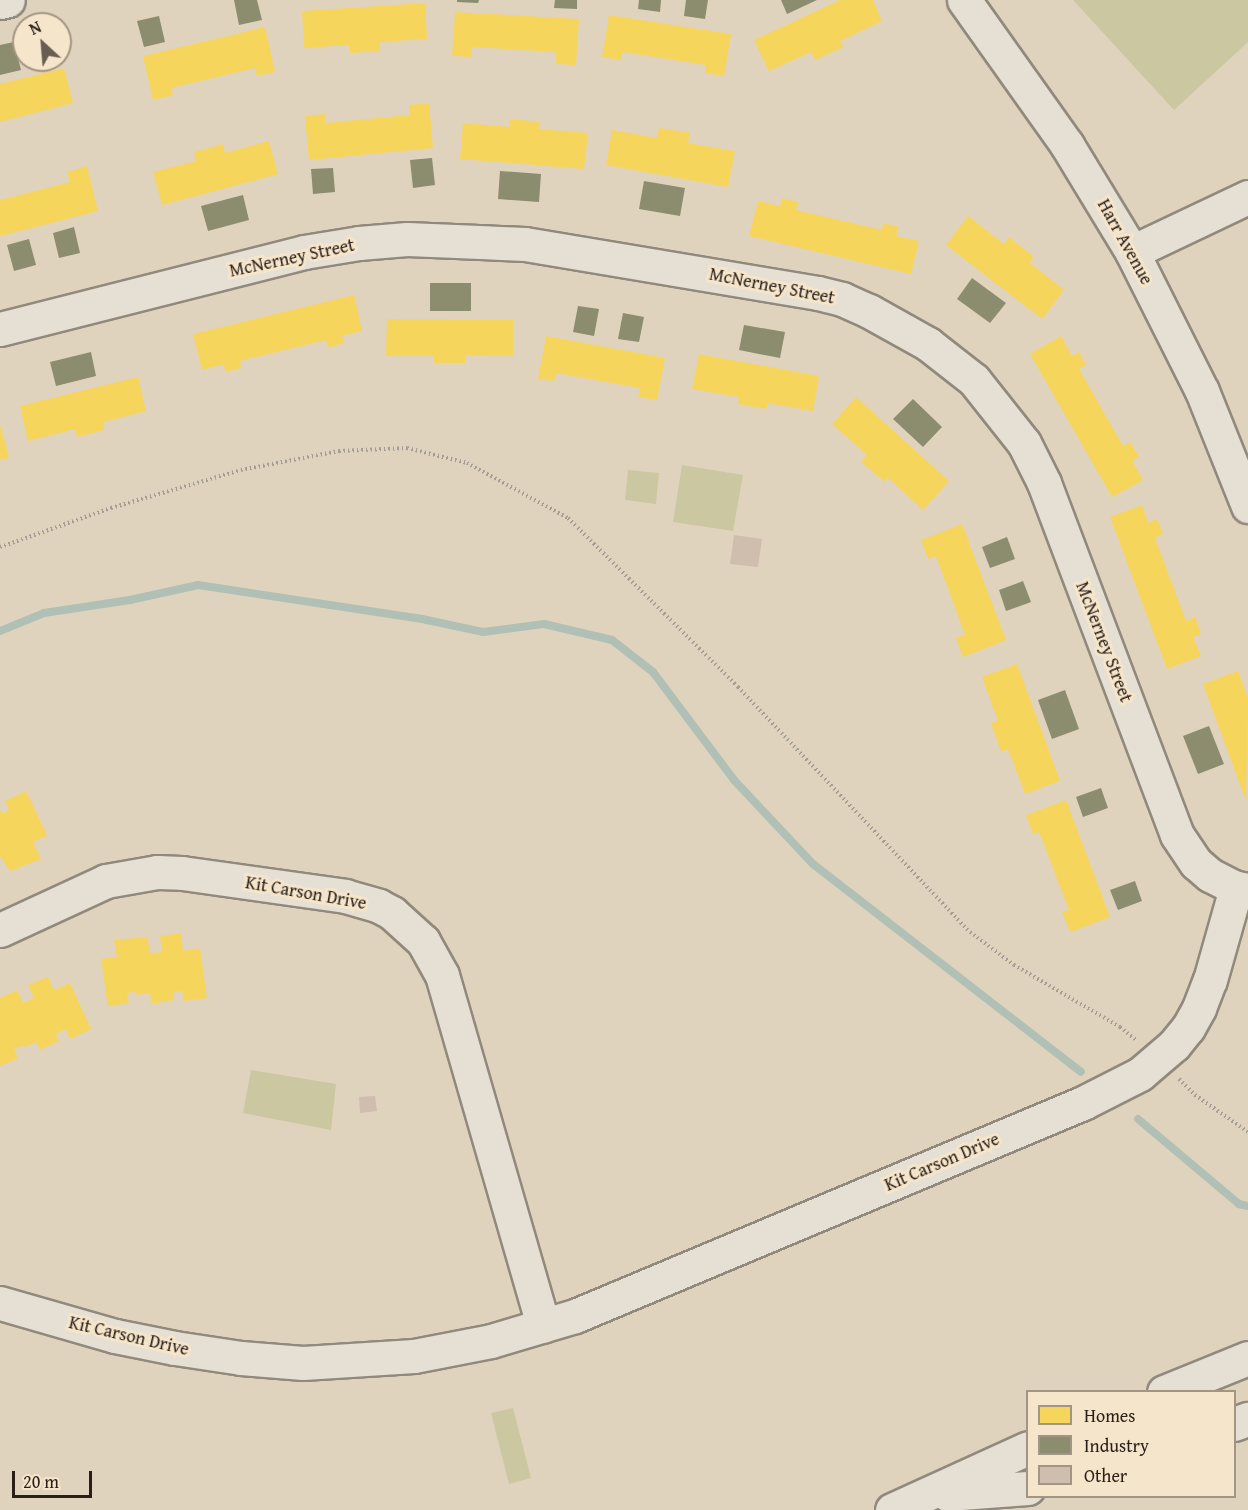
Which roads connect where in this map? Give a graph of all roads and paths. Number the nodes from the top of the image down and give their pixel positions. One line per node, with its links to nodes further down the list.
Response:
1 (8, 0): 3 (street)
2 (964, 0): 5 (street, Harr Avenue)
3 (0, 2)
4 (1248, 197): 5 (street)
5 (1132, 252): 7 (street, Harr Avenue)
6 (0, 329): 9 (street, McNerney Street)
7 (1248, 506)
8 (0, 547): 11 (path)
9 (1242, 889): 11 (street, Kit Carson Drive)
10 (0, 930): 14 (street, Kit Carson Drive)
11 (1160, 1059): 12 (path); 14 (street, Kit Carson Drive)
12 (1248, 1132)
13 (0, 1303): 14 (street, Kit Carson Drive)
14 (543, 1326)
15 (1248, 1358): 17 (street)
16 (1248, 1372): 17 (street)
17 (1203, 1376): 18 (street)
18 (1169, 1390)
19 (1026, 1449): 21 (street)
20 (1026, 1488): 21 (street)
21 (928, 1496): 22 (street)
22 (892, 1510)

